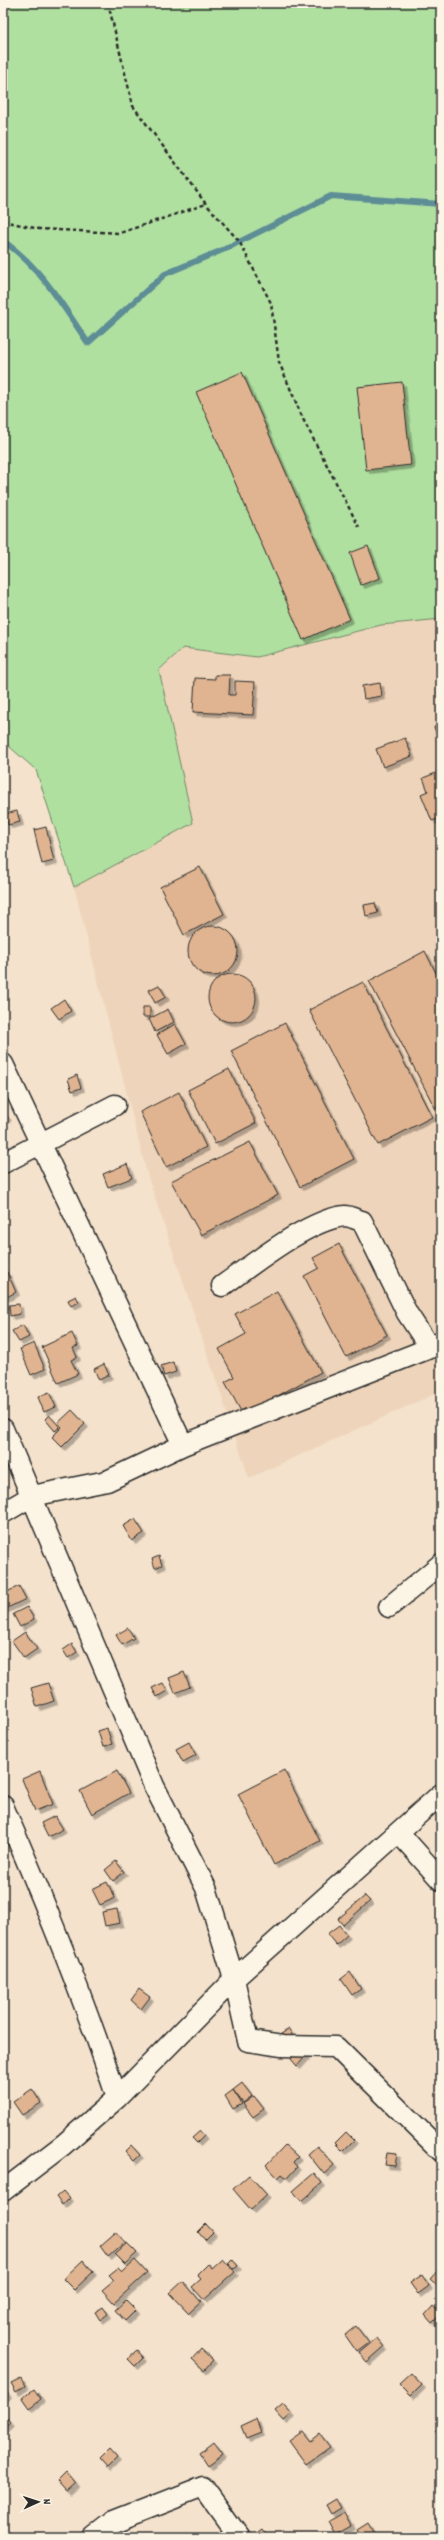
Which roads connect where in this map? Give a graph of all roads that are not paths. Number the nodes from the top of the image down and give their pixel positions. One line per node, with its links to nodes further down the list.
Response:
1 (3, 1064): 3 (street)
2 (115, 1105): 3 (street)
3 (40, 1144): 4 (street); 8 (street)
4 (3, 1163)
5 (222, 1286): 6 (street)
6 (435, 1345): 8 (street)
7 (3, 1429): 9 (street)
8 (183, 1445): 9 (street)
9 (32, 1496): 10 (street); 17 (street)
10 (3, 1512)
11 (441, 1564): 12 (street)
12 (389, 1607)
13 (441, 1794): 15 (street)
14 (3, 1806): 18 (street)
15 (399, 1833): 16 (street); 17 (street)
16 (441, 1880)
17 (234, 1979): 18 (street); 19 (street)
18 (117, 2098): 20 (street)
19 (441, 2151)
20 (3, 2191)
21 (93, 2537): 22 (street)
22 (239, 2537)

